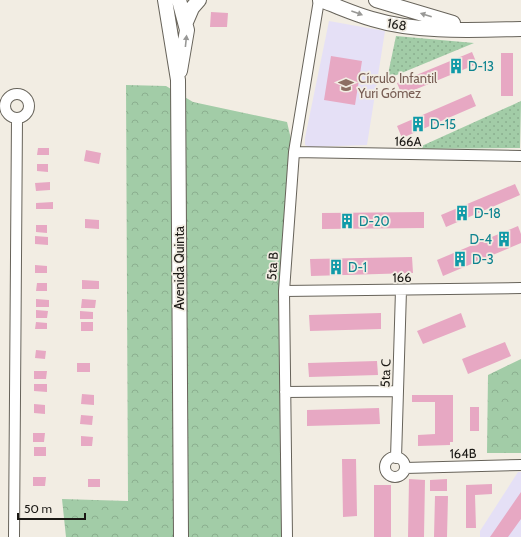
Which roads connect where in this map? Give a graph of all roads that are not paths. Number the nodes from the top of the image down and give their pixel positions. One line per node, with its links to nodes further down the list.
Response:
1 (165, 0): 9 (main road, Avenida Quinta)
2 (179, 0): 6 (main road)
3 (199, 0): 6 (main road)
4 (319, 0): 8 (main road, 168, one-way to 8); 12 (street, 5ta B)
5 (376, 0): 8 (main road, 168, one-way to 5)
6 (186, 22): 9 (main road, one-way to 6)
7 (521, 29): 8 (main road, 168)
8 (477, 30)
9 (178, 80): 23 (main road, Avenida Quinta)
10 (2, 108): 11 (street); 11 (street)
11 (17, 118): 22 (street)
12 (294, 152): 13 (street, 166A); 16 (street, 5ta B)
13 (521, 156)
14 (521, 288): 15 (street, 166)
15 (401, 290): 16 (street, 166); 17 (street, 5ta C)
16 (284, 291): 18 (street, 5ta B)
17 (397, 391): 18 (street); 19 (street, 5ta C)
18 (285, 392): 24 (street, 5ta B)
19 (396, 458): 21 (street); 21 (street)
20 (521, 465): 21 (street, 164B)
21 (405, 468)
22 (14, 537)
23 (180, 537)
24 (288, 537)

